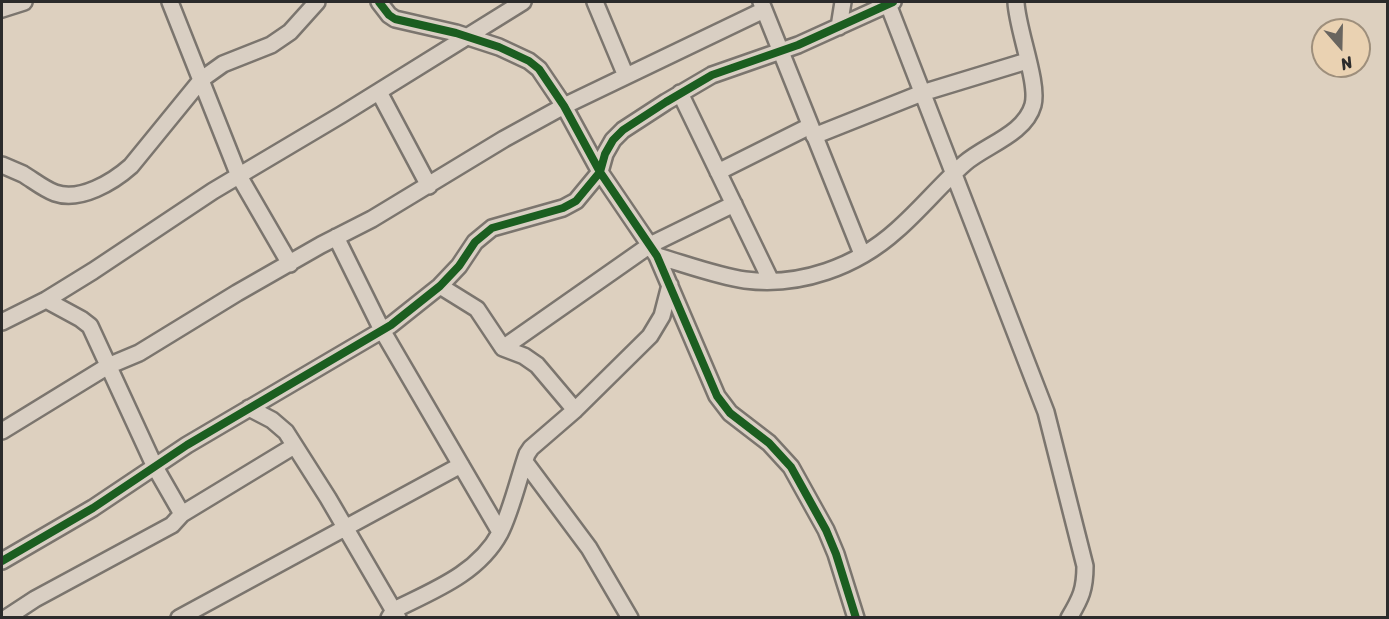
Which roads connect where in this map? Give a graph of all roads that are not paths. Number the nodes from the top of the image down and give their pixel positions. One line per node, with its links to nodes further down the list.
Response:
1 (24, 2): 11 (street)
2 (170, 2): 17 (street)
3 (317, 2): 17 (street)
4 (379, 2): 13 (street)
5 (524, 2): 13 (street)
6 (595, 2): 16 (street)
7 (843, 2): 12 (street)
8 (1016, 2): 15 (street)
9 (890, 3): 12 (street); 20 (street)
10 (763, 6): 14 (street); 16 (street)
11 (2, 9)
12 (839, 27): 14 (street)
13 (467, 37): 18 (street); 21 (street)
14 (780, 51): 19 (street); 22 (street)
15 (1027, 61): 20 (street); 26 (street)
16 (626, 76): 21 (street)
17 (202, 79): 23 (street); 27 (street)
18 (379, 92): 27 (street); 28 (street)
19 (680, 93): 24 (street); 25 (street)
20 (922, 93): 22 (street); 26 (street)
21 (564, 106): 24 (street); 28 (street)
22 (812, 131): 25 (street); 32 (street)
23 (2, 165)
24 (600, 172): 31 (street); 36 (street)
25 (718, 172): 29 (street)
26 (952, 174): 32 (street); 58 (street)
27 (239, 176): 33 (street); 37 (street)
28 (429, 186): 30 (street)
29 (734, 204): 31 (street); 34 (street)
30 (336, 237): 33 (street); 39 (street)
31 (653, 251): 34 (street); 35 (street); 40 (street)
32 (862, 254): 34 (street)
33 (290, 264): 41 (street)
34 (771, 281)
35 (670, 285): 43 (street); 57 (street)
36 (440, 286): 39 (street); 40 (street)
37 (46, 300): 38 (street); 41 (street)
38 (2, 322)
39 (382, 330): 42 (street); 47 (street)
40 (502, 348): 43 (street)
41 (108, 366): 44 (street); 48 (street)
42 (249, 408): 45 (street); 48 (street)
43 (575, 410): 46 (street)
44 (2, 431)
45 (294, 446): 49 (street); 50 (street)
46 (525, 462): 51 (street); 56 (street)
47 (461, 465): 50 (street); 51 (street)
48 (155, 467): 49 (street); 52 (street)
49 (182, 513): 54 (street)
50 (345, 528): 53 (street); 55 (street)
51 (500, 532): 53 (street)
52 (2, 561)
53 (393, 615)
54 (6, 618)
55 (178, 618)
56 (630, 618)
57 (856, 618)
58 (1069, 618)

